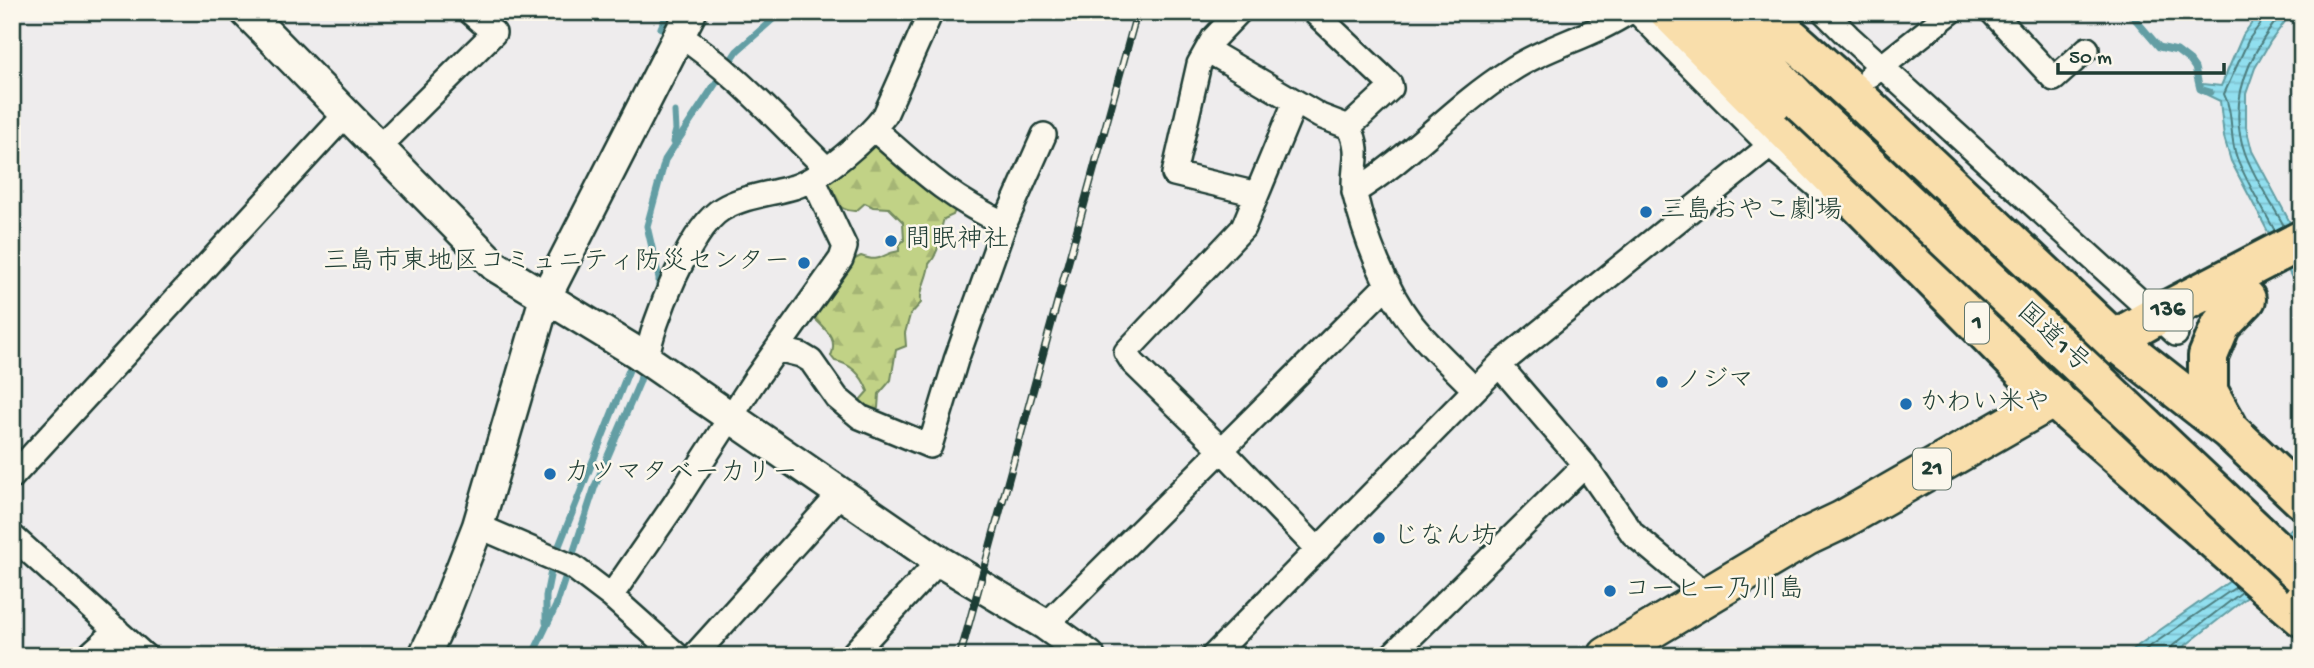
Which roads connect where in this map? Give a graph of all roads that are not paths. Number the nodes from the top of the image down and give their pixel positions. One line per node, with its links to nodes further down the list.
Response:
1 (246, 12): 19 (street)
2 (470, 12): 24 (street)
3 (932, 12): 21 (street)
4 (1239, 12): 16 (street)
5 (1314, 12): 20 (street)
6 (1629, 12): 26 (street)
7 (1637, 12): 23 (street)
8 (1669, 12): 34 (highway, 1)
9 (1715, 12): 53 (highway, 国道1号 / 1, bridge)
10 (1762, 12): 36 (highway)
11 (1824, 12): 17 (street)
12 (1951, 12): 17 (street)
13 (1992, 12): 15 (street)
14 (685, 24): 25 (street); 32 (street)
15 (2087, 49)
16 (1207, 50): 18 (street); 27 (street)
17 (1877, 71): 35 (street)
18 (1295, 102): 20 (street); 27 (street)
19 (346, 113): 24 (street); 46 (street)
20 (1349, 127): 26 (street)
21 (874, 129): 25 (street); 28 (street)
22 (1044, 135): 28 (street)
23 (1770, 146): 34 (street); 39 (street)
24 (379, 147): 32 (street)
25 (820, 174): 37 (street); 38 (street)
26 (1354, 192): 31 (street)
27 (1257, 194): 44 (street)
28 (1005, 223): 37 (street)
29 (2302, 240): 35 (highway, 136)
30 (2302, 270): 33 (highway, 136)
31 (1388, 284): 40 (street); 44 (street)
32 (545, 298): 38 (street); 49 (street)
33 (2246, 299): 35 (highway, 136); 43 (highway)
34 (1966, 312): 41 (highway, 1)
35 (2166, 325): 36 (highway, 136)
36 (2123, 348): 41 (highway, 136); 43 (highway)
37 (777, 349): 42 (street)
38 (647, 359): 42 (street)
39 (1499, 365): 40 (street); 45 (street)
40 (1474, 389): 51 (street)
41 (2047, 392): 55 (main road, 21); 56 (highway, 1)
42 (731, 417): 47 (street); 54 (street)
43 (2229, 430): 48 (highway)
44 (1221, 449): 51 (street); 57 (street)
45 (1585, 465): 55 (street); 67 (street)
46 (12, 477)
47 (841, 494): 52 (street); 63 (street)
48 (2302, 499)
49 (478, 526): 54 (street); 61 (street)
50 (12, 536): 58 (street)
51 (1318, 550): 66 (street)
52 (939, 561): 57 (street); 64 (street)
53 (2302, 576)
54 (611, 596): 62 (street)
55 (1707, 596): 68 (main road, 21)
56 (2302, 617)
57 (1046, 625): 65 (street)
58 (117, 629): 59 (street); 60 (street)
59 (88, 656)
60 (145, 656)
61 (424, 656)
62 (678, 656)
63 (694, 656)
64 (851, 656)
65 (1089, 656)
66 (1213, 656)
67 (1391, 656)
68 (1607, 656)

